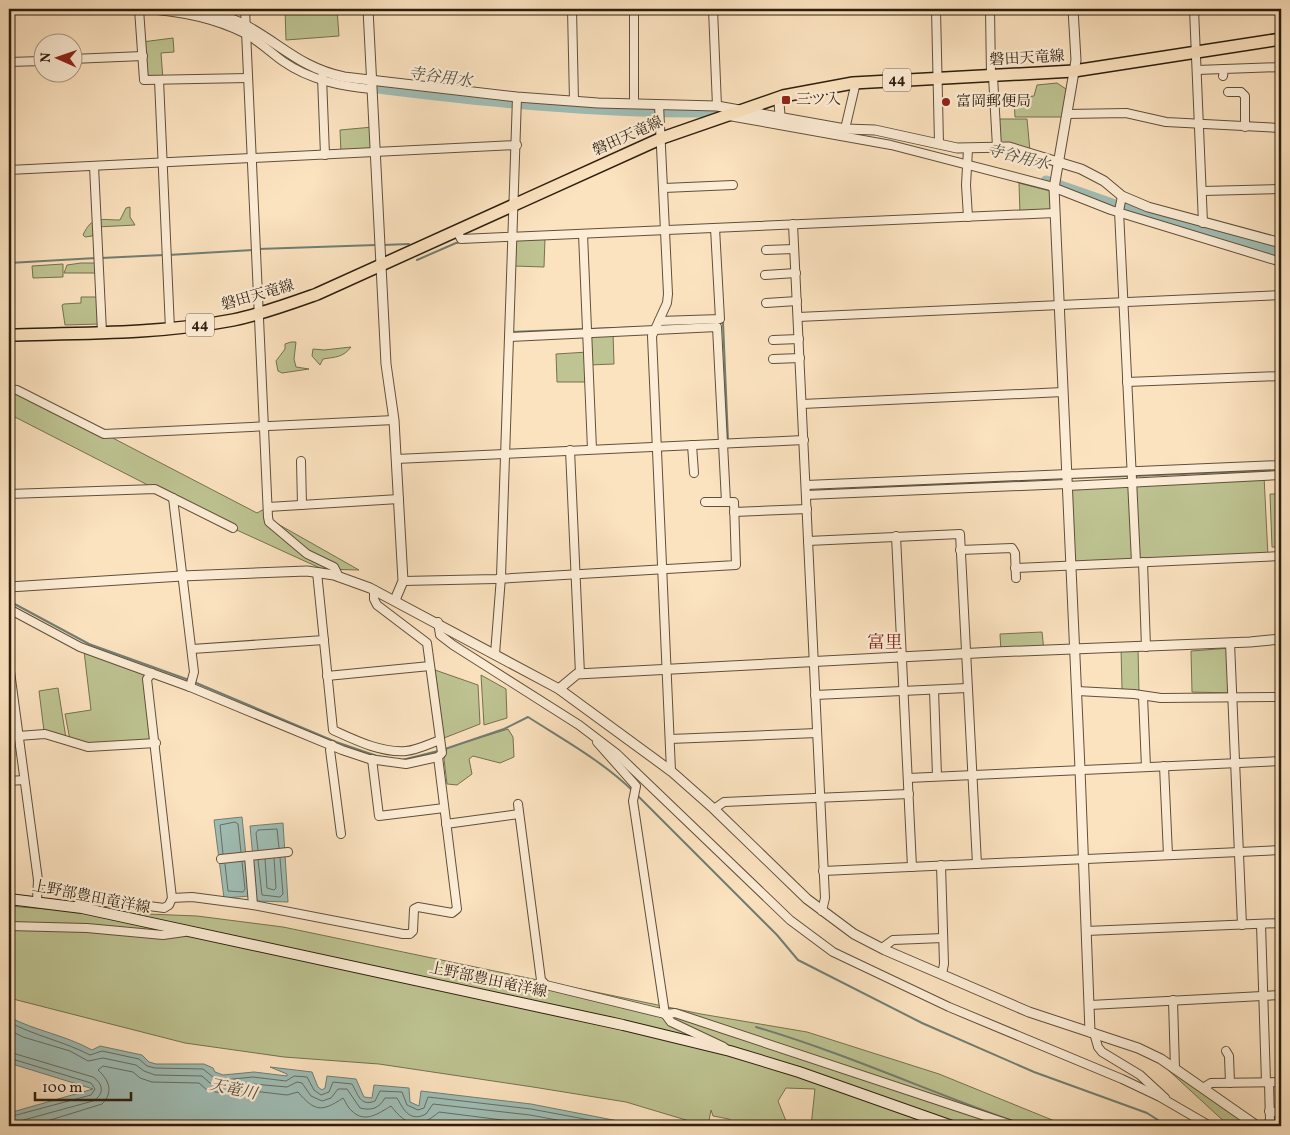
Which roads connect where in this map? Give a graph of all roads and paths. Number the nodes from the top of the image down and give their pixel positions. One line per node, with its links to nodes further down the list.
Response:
1 (140, 9): 16 (street)
2 (143, 9): 13 (street)
3 (197, 9): 13 (street)
4 (245, 9): 13 (street)
5 (368, 9): 28 (street)
6 (572, 9): 34 (street)
7 (634, 9): 35 (street)
8 (713, 9): 37 (street)
9 (936, 9): 26 (street)
10 (990, 9): 24 (street)
11 (1073, 9): 22 (street)
12 (1194, 9): 15 (street)
13 (246, 30): 23 (street); 25 (street)
14 (1281, 39): 15 (main road, 磐田天竜線 / 44)
15 (1196, 53): 21 (street); 22 (main road, 磐田天竜線 / 44)
16 (143, 56): 17 (street); 27 (street)
17 (82, 59)
18 (32, 61): 19 (street)
19 (9, 62)
20 (1281, 67): 21 (street)
21 (1197, 70): 42 (street)
22 (1074, 71): 24 (main road, 磐田天竜線 / 44); 39 (street)
23 (322, 76): 28 (street); 30 (street); 52 (street)
24 (992, 76): 26 (main road, 磐田天竜線 / 44); 49 (street)
25 (248, 78): 27 (street); 53 (street)
26 (939, 78): 29 (main road, 磐田天竜線 / 44); 47 (street)
27 (159, 80): 54 (street)
28 (371, 80): 30 (street); 33 (street)
29 (856, 82): 32 (main road, 磐田天竜線 / 44); 44 (street)
30 (372, 90): 51 (street)
31 (1228, 92): 43 (street)
32 (783, 96): 38 (main road, 磐田天竜線 / 44); 41 (street)
33 (517, 98): 34 (street); 48 (street)
34 (574, 101): 35 (street)
35 (634, 104): 36 (street)
36 (659, 105): 37 (street); 46 (street)
37 (717, 106): 38 (street)
38 (741, 109): 40 (main road, 磐田天竜線 / 44); 41 (street)
39 (1067, 114): 42 (street); 55 (street)
40 (725, 115): 46 (main road, 磐田天竜線 / 44); 57 (street)
41 (780, 116): 44 (street)
42 (1199, 124): 43 (street); 63 (street)
43 (1245, 126): 45 (street)
44 (845, 128): 47 (street)
45 (1281, 128)
46 (662, 138): 60 (street); 64 (main road, 磐田天竜線 / 44)
47 (939, 144): 50 (street)
48 (517, 145): 51 (street); 64 (street)
49 (997, 147): 50 (street); 55 (street)
50 (968, 149): 57 (street)
51 (374, 153): 52 (street); 79 (street)
52 (325, 155): 53 (street)
53 (252, 158): 54 (street); 87 (street)
54 (162, 162): 56 (street); 90 (street)
55 (1057, 162): 61 (street); 65 (street)
56 (94, 166): 58 (street); 92 (street)
57 (967, 166): 61 (street); 67 (street)
58 (9, 170)
59 (733, 185): 60 (street)
60 (664, 188): 71 (street)
61 (1054, 188): 65 (street); 66 (street)
62 (1281, 189): 63 (street)
63 (1203, 191): 68 (street)
64 (514, 205): 72 (main road, 磐田天竜線 / 44); 74 (street)
65 (1120, 205): 68 (street); 78 (street); 84 (street)
66 (1055, 213): 67 (street); 86 (street)
67 (968, 217): 69 (street)
68 (1203, 223): 75 (street)
69 (793, 224): 70 (street); 76 (street)
70 (715, 228): 71 (street); 89 (street)
71 (665, 230): 73 (street); 89 (street)
72 (457, 231): 74 (street); 79 (main road, 磐田天竜線 / 44)
73 (583, 234): 74 (street); 93 (street)
74 (512, 237): 95 (street)
75 (1281, 244)
76 (794, 249): 77 (street); 80 (street)
77 (766, 250)
78 (1281, 262)
79 (381, 266): 87 (main road, 磐田天竜線 / 44); 105 (street)
80 (796, 273): 81 (street); 83 (street)
81 (765, 275)
82 (1281, 295): 84 (street)
83 (797, 302): 85 (street); 88 (street)
84 (1123, 302): 86 (street); 101 (street)
85 (766, 303)
86 (1059, 305): 88 (street); 103 (street)
87 (260, 313): 90 (main road, 磐田天竜線 / 44); 106 (street)
88 (798, 317): 96 (street)
89 (659, 321): 91 (street)
90 (170, 328): 92 (main road, 磐田天竜線 / 44)
91 (653, 330): 93 (street); 108 (street); 110 (street)
92 (102, 332): 94 (main road, 磐田天竜線 / 44)
93 (587, 333): 95 (street); 111 (street)
94 (9, 336)
95 (510, 337): 113 (street)
96 (799, 339): 97 (street); 98 (street)
97 (773, 340)
98 (800, 358): 99 (street); 104 (street)
99 (773, 359)
100 (1281, 376): 101 (street)
101 (1127, 382): 119 (street)
102 (9, 389): 106 (street)
103 (1063, 392): 104 (street); 120 (street)
104 (802, 404): 107 (street)
105 (394, 420): 106 (street); 114 (street)
106 (265, 426): 129 (street)
107 (804, 440): 108 (street); 121 (street)
108 (724, 443): 109 (street); 127 (street)
109 (692, 445): 110 (street); 117 (street)
110 (656, 447): 111 (street); 140 (street)
111 (592, 449): 112 (street)
112 (570, 450): 113 (street); 142 (street)
113 (504, 453): 114 (street); 145 (street)
114 (396, 459): 125 (street)
115 (301, 461): 128 (street)
116 (1281, 468): 119 (street)
117 (694, 473)
118 (1281, 475): 119 (street)
119 (1132, 477): 120 (street); 120 (street); 137 (street)
120 (1067, 481): 121 (street); 123 (street); 138 (street)
121 (806, 486): 123 (street)
122 (9, 494): 124 (street)
123 (806, 495): 130 (street)
124 (172, 498): 132 (street); 143 (street)
125 (399, 499): 128 (street); 147 (street)
126 (705, 502): 127 (street)
127 (726, 502): 131 (street)
128 (302, 505): 129 (street)
129 (268, 506): 144 (street)
130 (807, 509): 131 (street); 134 (street)
131 (734, 512): 140 (street)
132 (233, 528)
133 (896, 536): 134 (street); 135 (street); 161 (street)
134 (808, 541): 162 (street)
135 (960, 550): 139 (street); 160 (street)
136 (1281, 556): 137 (street)
137 (1140, 562): 138 (street); 156 (street)
138 (1071, 565): 139 (street); 158 (street)
139 (1015, 568): 146 (street)
140 (661, 569): 142 (street); 165 (street)
141 (317, 572): 143 (street); 144 (street); 154 (street)
142 (576, 573): 145 (street); 167 (street)
143 (182, 576): 148 (street); 157 (street)
144 (339, 577): 149 (street)
145 (500, 577): 147 (street); 159 (street)
146 (1016, 578)
147 (403, 580): 150 (street)
148 (9, 587)
149 (374, 590): 150 (street); 164 (street)
150 (395, 600): 152 (street)
151 (9, 609): 166 (street)
152 (438, 622): 159 (street); 181 (street)
153 (1281, 639): 155 (street)
154 (324, 640): 157 (street); 168 (street)
155 (1230, 643): 156 (street); 178 (street)
156 (1146, 647): 158 (street)
157 (192, 649): 169 (street)
158 (1075, 650): 160 (street); 174 (street)
159 (495, 654): 171 (street)
160 (965, 655): 161 (street); 170 (street)
161 (903, 658): 162 (street); 173 (street)
162 (814, 662): 165 (street); 175 (street)
163 (9, 664): 180 (street)
164 (430, 666): 168 (street); 183 (street)
165 (667, 669): 167 (street); 182 (street)
166 (152, 673): 169 (street); 184 (street)
167 (580, 674): 171 (street)
168 (327, 676): 183 (street)
169 (190, 687): 185 (street)
170 (967, 688): 172 (street); 194 (street)
171 (559, 689): 193 (street)
172 (934, 690): 173 (street); 195 (street)
173 (905, 692): 175 (street); 196 (street)
174 (1077, 692): 176 (street); 192 (street)
175 (816, 695): 179 (street)
176 (1143, 696): 178 (street); 191 (street)
177 (1281, 697): 178 (street)
178 (1232, 698): 189 (street)
179 (817, 733): 182 (street); 200 (street)
180 (18, 736): 184 (street); 197 (street)
181 (594, 736): 237 (street); 246 (street)
182 (670, 739): 193 (street)
183 (440, 740): 186 (street)
184 (156, 743): 218 (street)
185 (332, 746): 187 (street); 206 (street)
186 (438, 757): 187 (street); 202 (street)
187 (372, 759): 202 (street)
188 (1281, 761): 189 (street)
189 (1234, 763): 190 (street); 209 (street)
190 (1164, 766): 191 (street); 211 (street)
191 (1146, 767): 192 (street)
192 (1080, 770): 194 (street); 213 (street)
193 (671, 771): 203 (street)
194 (972, 774): 195 (street); 214 (street)
195 (937, 776): 196 (street)
196 (908, 778): 199 (street)
197 (24, 780): 198 (street); 220 (street)
198 (9, 781)
199 (909, 794): 200 (street); 216 (street)
200 (820, 798): 203 (street); 217 (street)
201 (518, 804): 204 (street)
202 (444, 808): 205 (street)
203 (714, 809): 223 (street)
204 (519, 814): 205 (street); 237 (street)
205 (446, 824): 221 (street)
206 (341, 834)
207 (1281, 850): 209 (street)
208 (288, 852): 210 (street)
209 (1239, 852): 211 (street); 226 (street)
210 (249, 856): 212 (street); 221 (street)
211 (1168, 856): 213 (street)
212 (220, 859)
213 (1083, 859): 214 (street); 228 (street)
214 (977, 864): 215 (street)
215 (941, 866): 216 (street); 230 (street)
216 (912, 867): 217 (street)
217 (823, 871): 223 (street)
218 (172, 898): 221 (street); 222 (street)
219 (9, 899): 220 (main road, 上野部豊田竜洋線)
220 (38, 901): 222 (main road, 上野部豊田竜洋線)
221 (254, 905)
222 (76, 907): 229 (main road, 上野部豊田竜洋線)
223 (822, 911): 231 (street)
224 (1281, 923): 225 (street)
225 (1261, 924): 226 (street); 234 (street)
226 (1242, 925): 228 (street)
227 (9, 926): 229 (street)
228 (1086, 931): 236 (street)
229 (187, 932): 240 (main road, 上野部豊田竜洋線)
230 (943, 938): 231 (street); 232 (street)
231 (882, 948): 232 (street)
232 (942, 974): 238 (street)
233 (1281, 995): 234 (street)
234 (1264, 996): 235 (street); 242 (street)
235 (1173, 1000): 236 (street); 241 (street)
236 (1090, 1005): 238 (street)
237 (665, 1014): 240 (street); 250 (street)
238 (1092, 1032): 241 (street); 246 (street)
239 (1226, 1050): 244 (street)
240 (730, 1051): 249 (main road, 上野部豊田竜洋線)
241 (1176, 1069): 245 (street)
242 (1267, 1082): 243 (street); 244 (street); 247 (street)
243 (1281, 1082)
244 (1230, 1083): 245 (street)
245 (1203, 1088): 252 (street)
246 (1168, 1102): 251 (street)
247 (1270, 1111): 248 (street); 253 (street)
248 (1281, 1113)
249 (952, 1126)
250 (1015, 1126)
251 (1210, 1126)
252 (1257, 1126)
253 (1267, 1126)

